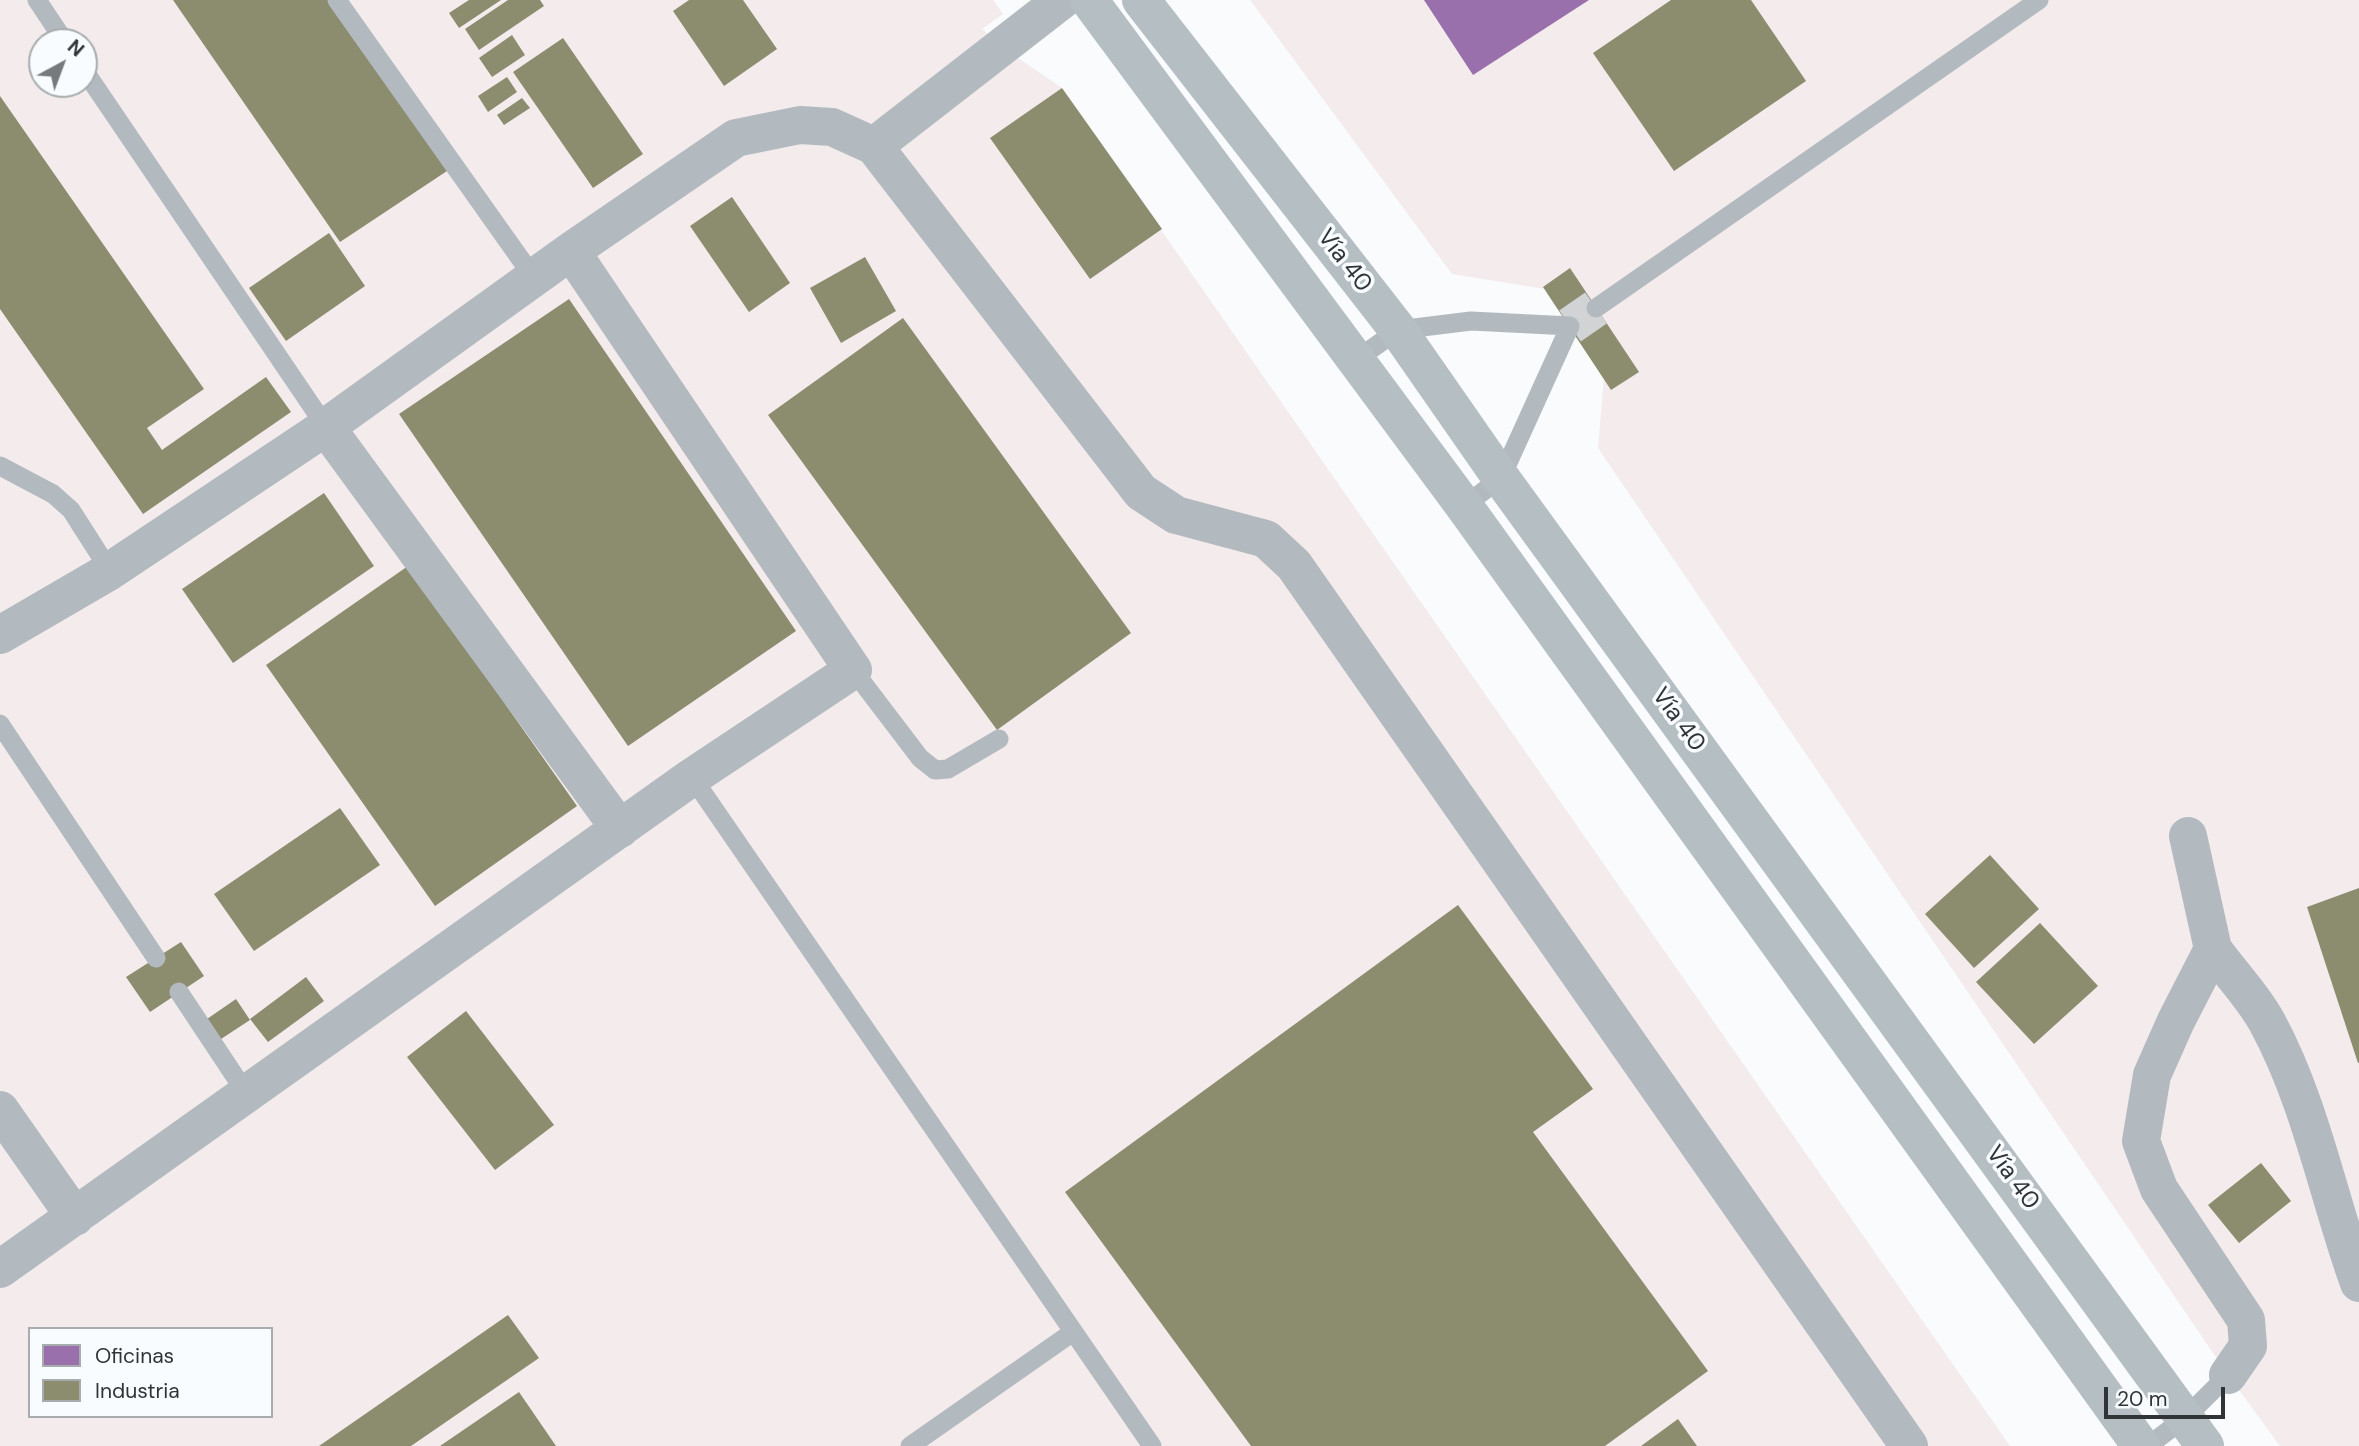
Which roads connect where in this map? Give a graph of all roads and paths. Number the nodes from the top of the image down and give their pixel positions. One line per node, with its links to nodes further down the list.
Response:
1 (37, 0): 7 (lane)
2 (337, 0): 11 (lane)
3 (1062, 0): 9 (street)
4 (1089, 0): 14 (highway, Vía 40)
5 (1141, 0): 13 (highway, Vía 40)
6 (2039, 0): 12 (lane)
7 (56, 28)
8 (98, 91): 15 (lane)
9 (874, 146): 10 (street); 40 (street)
10 (571, 251): 11 (street); 21 (street)
11 (534, 278): 15 (street)
12 (1595, 308)
13 (1398, 330): 14 (lane); 17 (highway, Vía 40); 17 (lane)
14 (1356, 360): 18 (highway, Vía 40)
15 (326, 427): 19 (street); 25 (street)
16 (0, 466): 19 (lane)
17 (1502, 478): 18 (lane); 37 (highway, Vía 40)
18 (1464, 506): 41 (highway, Vía 40)
19 (110, 571): 20 (street)
20 (0, 635)
21 (853, 670): 23 (lane); 24 (street)
22 (0, 724): 28 (lane)
23 (999, 739)
24 (692, 778): 25 (street); 35 (lane)
25 (620, 829): 30 (street)
26 (2188, 836): 27 (street)
27 (2213, 949): 34 (street); 36 (street)
28 (156, 958)
29 (179, 992): 30 (lane)
30 (246, 1093): 32 (street)
31 (0, 1110): 32 (street)
32 (75, 1217): 33 (street)
33 (0, 1269)
34 (2359, 1283)
35 (1073, 1332): 38 (lane); 39 (lane)
36 (2228, 1375): 37 (lane)
37 (2196, 1431): 42 (lane)
38 (910, 1446)
39 (1152, 1446)
40 (1909, 1446)
41 (2141, 1446)
42 (2148, 1446)

